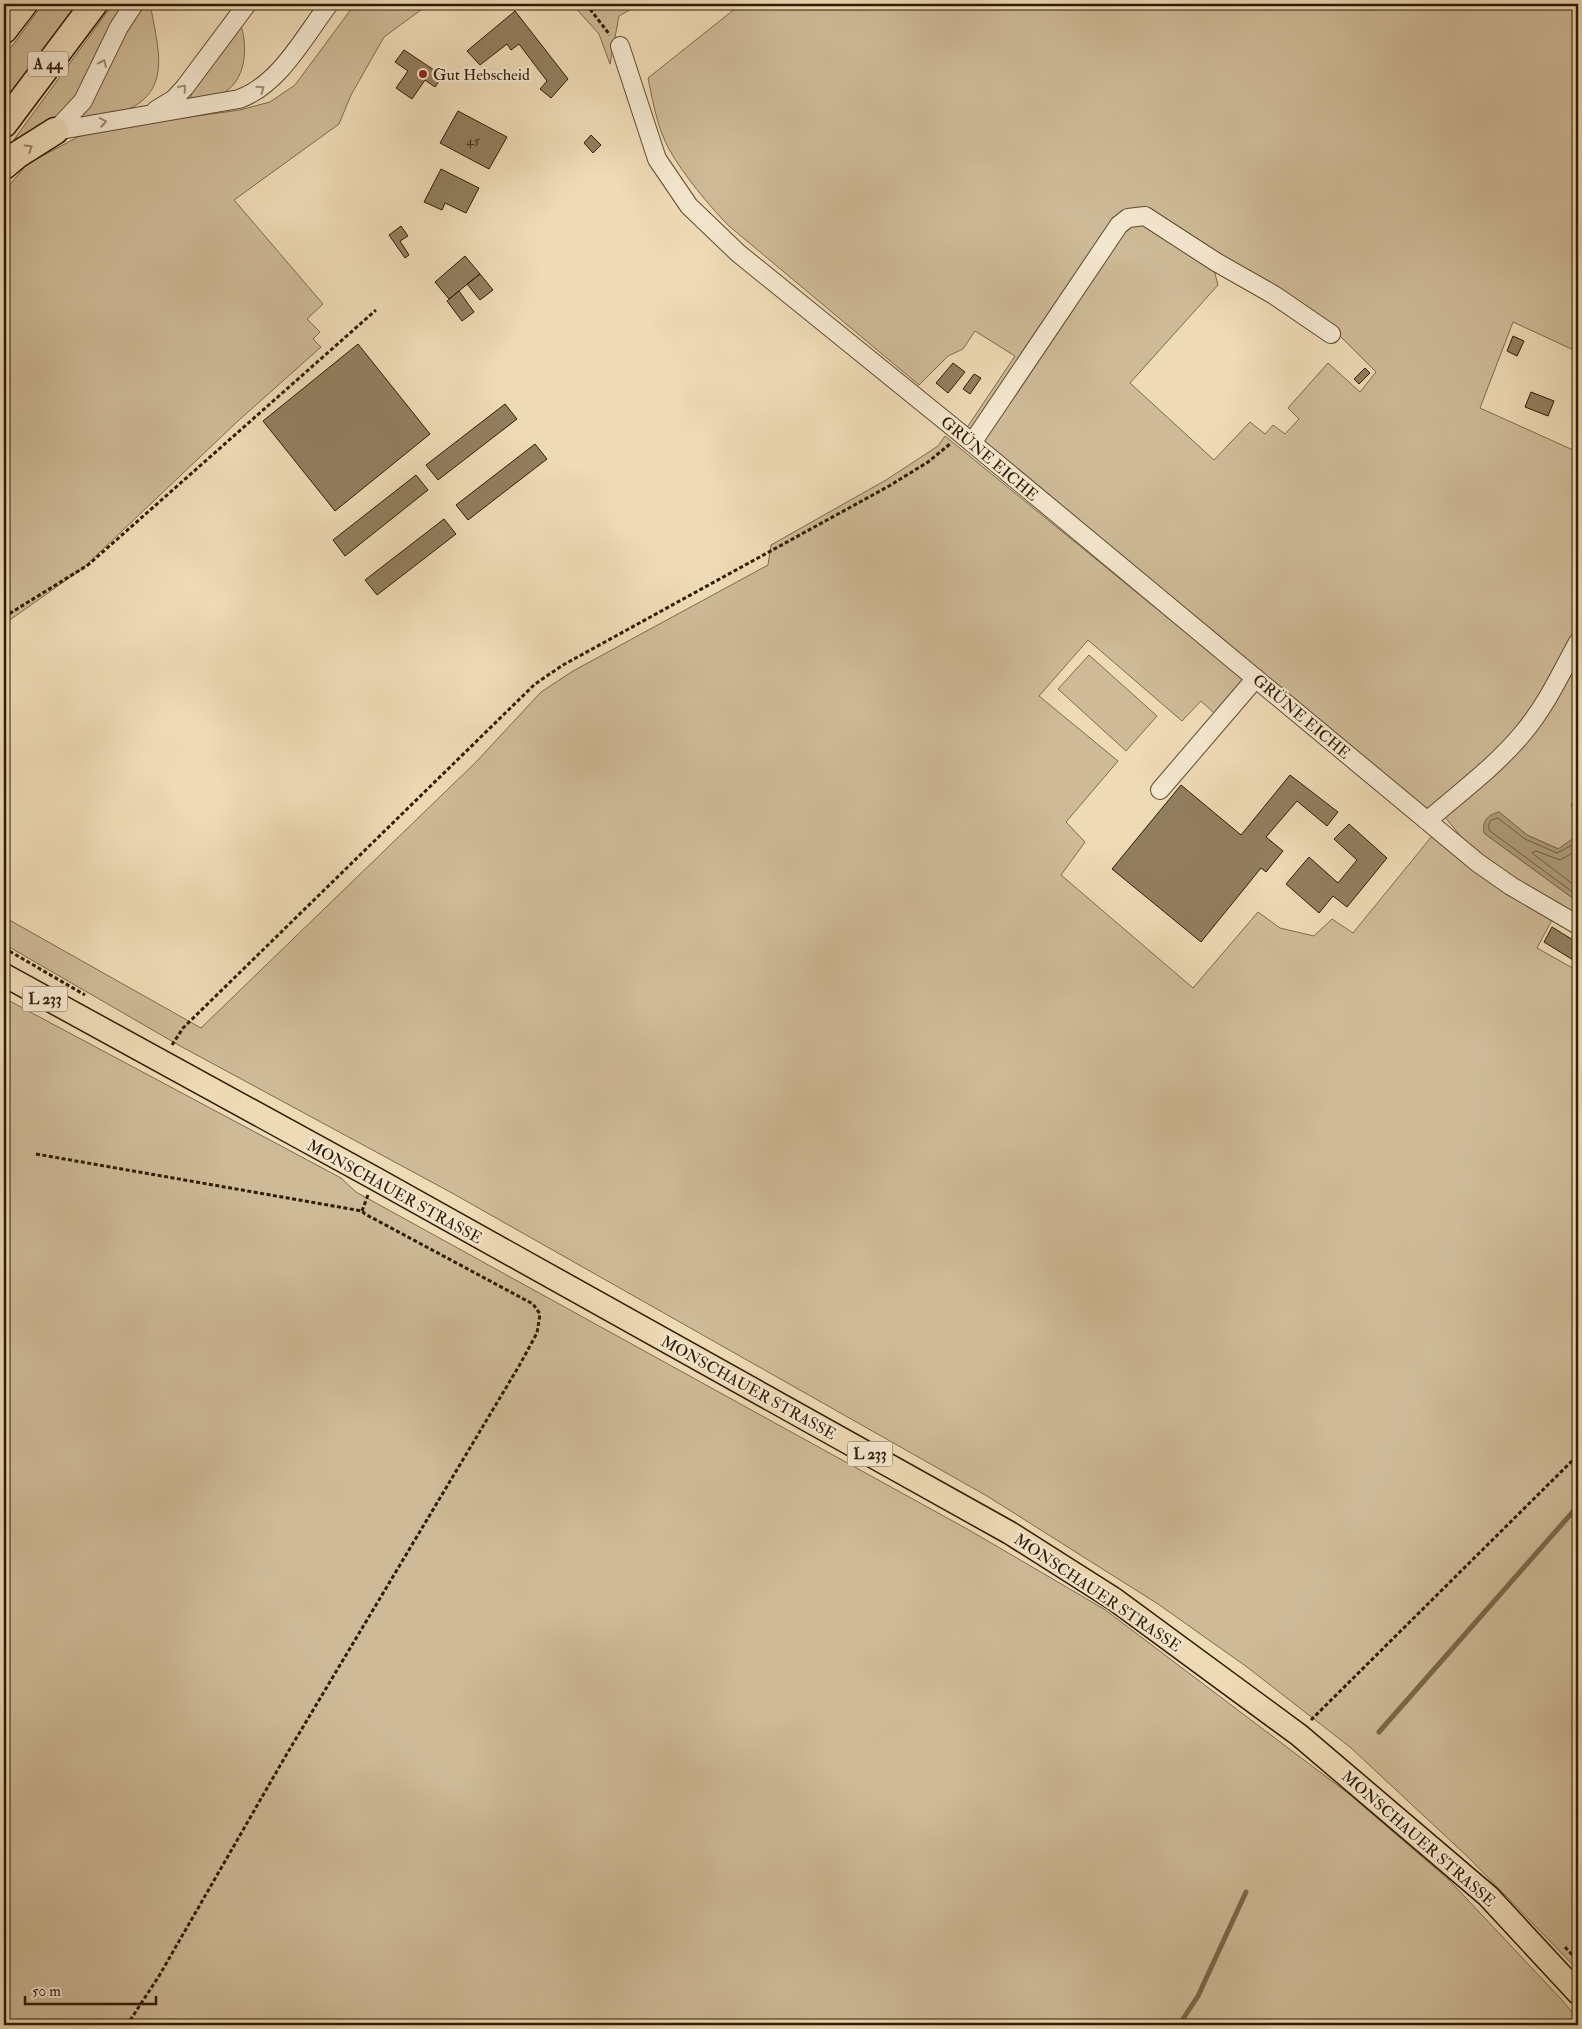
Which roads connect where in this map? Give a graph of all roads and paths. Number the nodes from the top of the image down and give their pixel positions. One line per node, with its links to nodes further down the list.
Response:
1 (24, 4): 7 (highway)
2 (94, 4): 10 (highway, A 44)
3 (134, 4): 11 (street, one-way to 3)
4 (247, 4): 9 (street, one-way to 4)
5 (329, 4): 9 (street, one-way to 5)
6 (586, 4): 8 (path)
7 (4, 30)
8 (620, 46): 15 (street, GRÜNE EICHE)
9 (144, 116): 11 (street, one-way to 9)
10 (4, 124)
11 (55, 131): 12 (highway, one-way to 11)
12 (4, 166)
13 (376, 310): 16 (path)
14 (1331, 334): 15 (street)
15 (966, 437): 18 (street, GRÜNE EICHE); 23 (path)
16 (4, 617)
17 (1578, 642): 20 (street)
18 (1256, 678): 19 (street); 20 (street, GRÜNE EICHE)
19 (1160, 790)
20 (1427, 821): 21 (street, GRÜNE EICHE)
21 (1578, 925)
22 (4, 976): 26 (main road, MONSCHAUER STRASSE / L 233)
23 (172, 1045)
24 (36, 1154): 28 (path)
25 (1578, 1455): 26 (path)
26 (1299, 1735): 27 (main road, MONSCHAUER STRASSE / L 233)
27 (1578, 1993)
28 (127, 2025)

